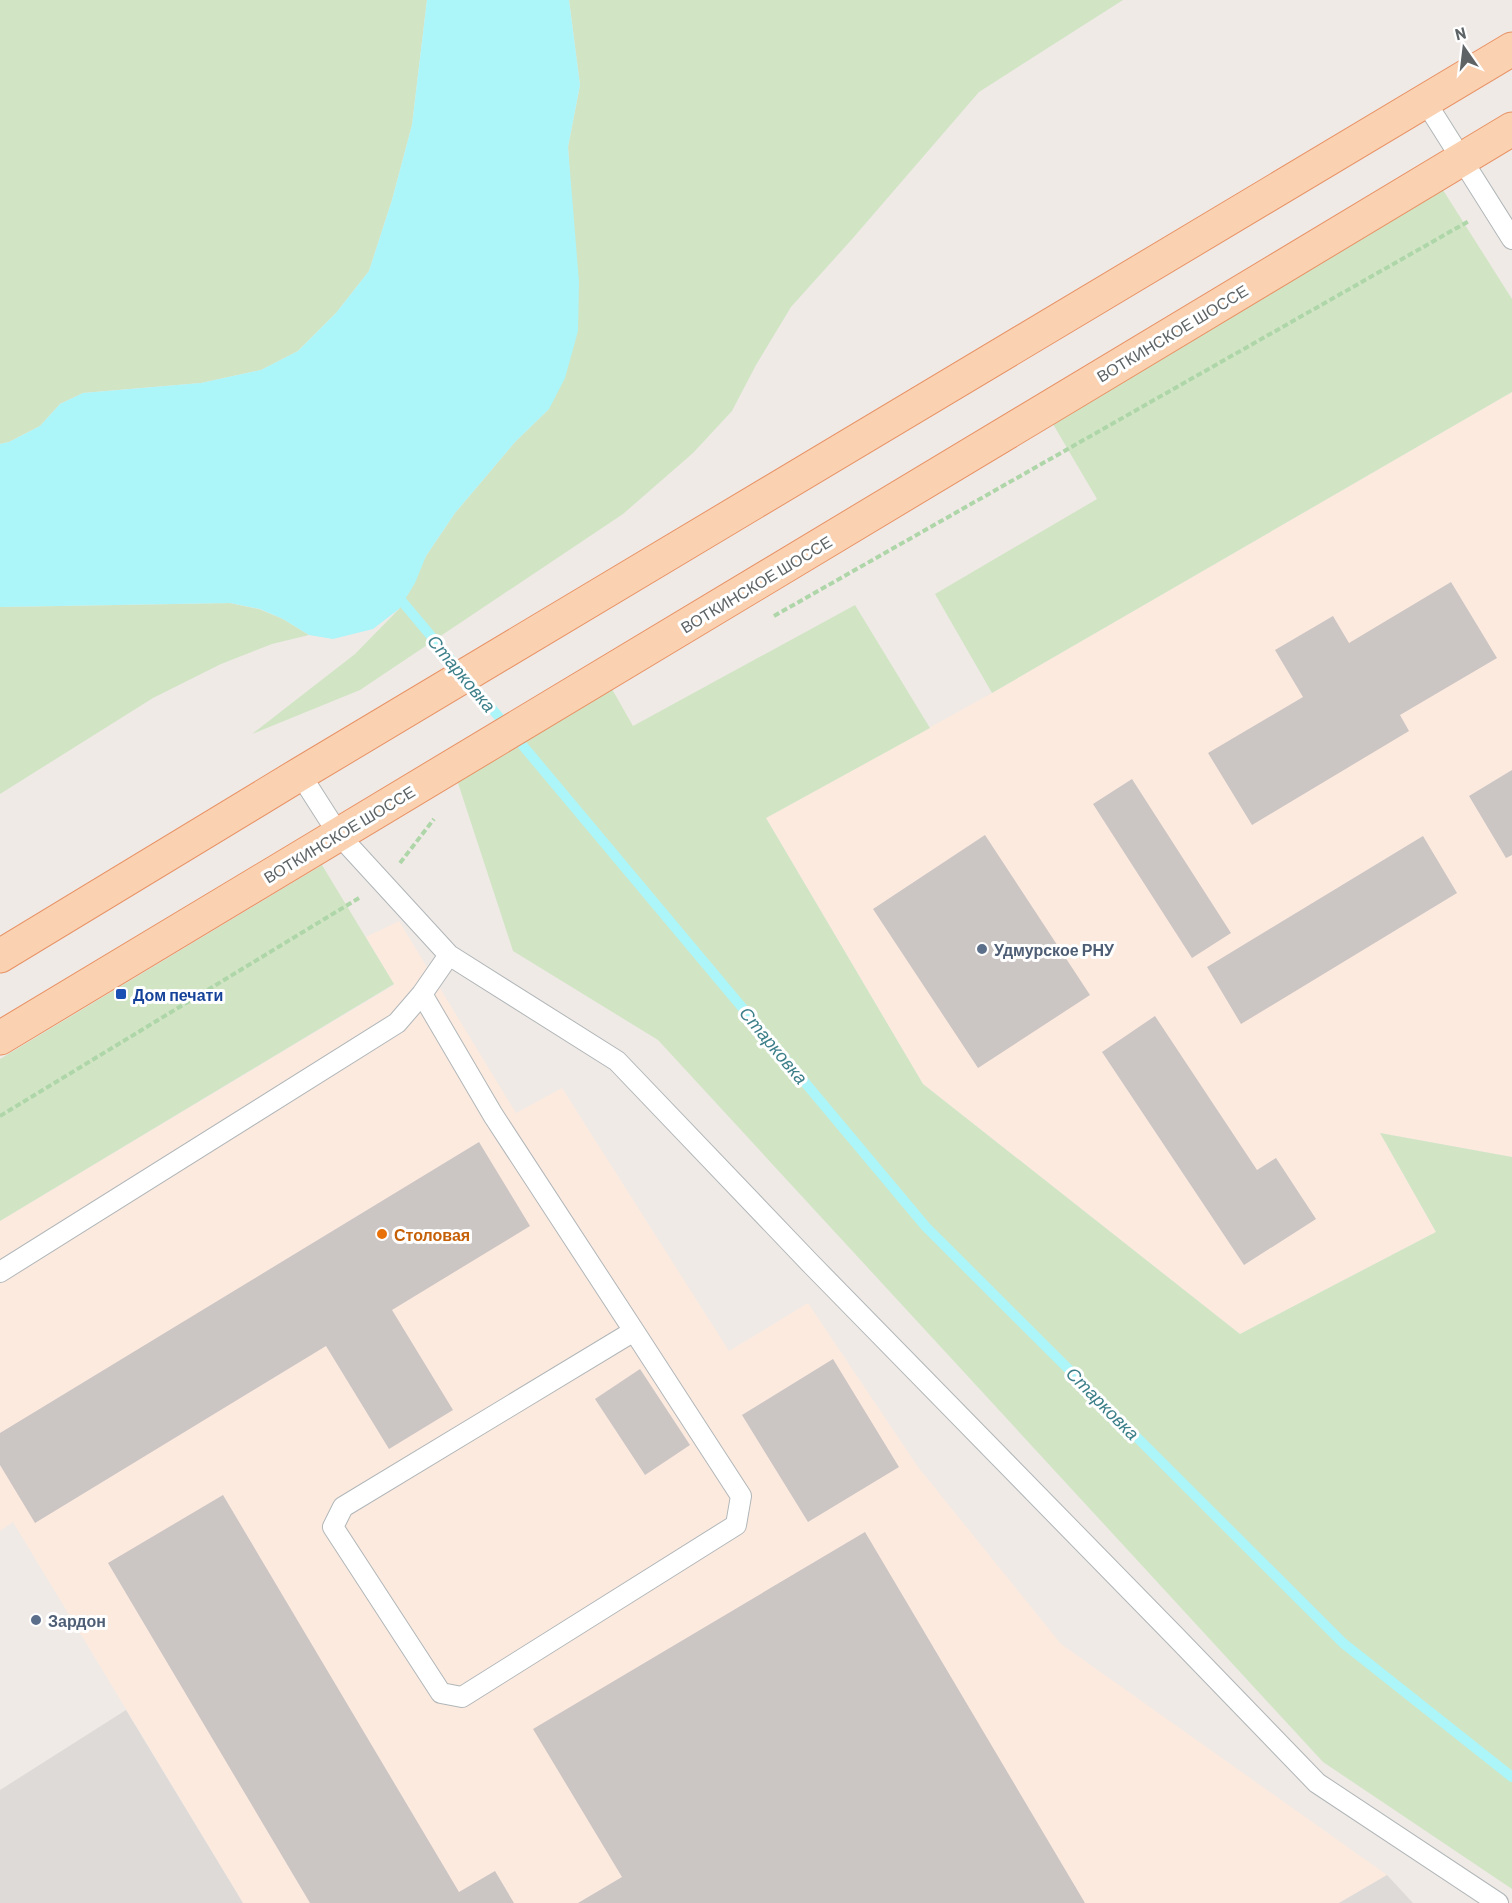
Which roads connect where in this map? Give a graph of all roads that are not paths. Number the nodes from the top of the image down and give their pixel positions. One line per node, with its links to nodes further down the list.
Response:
1 (1512, 49): 2 (main road)
2 (1425, 101): 4 (lane); 6 (main road)
3 (1512, 129): 4 (main road, ВОТКИНСКОЕ ШОССЕ)
4 (1462, 159): 5 (lane); 7 (main road, ВОТКИНСКОЕ ШОССЕ)
5 (1512, 239)
6 (300, 774): 7 (lane); 9 (main road)
7 (339, 835): 8 (lane); 11 (main road, ВОТКИНСКОЕ ШОССЕ)
8 (449, 955): 10 (lane); 14 (lane)
9 (0, 956)
10 (422, 994): 12 (lane); 13 (lane)
11 (0, 1038)
12 (0, 1272)
13 (634, 1330): 13 (lane)
14 (1497, 1903)

